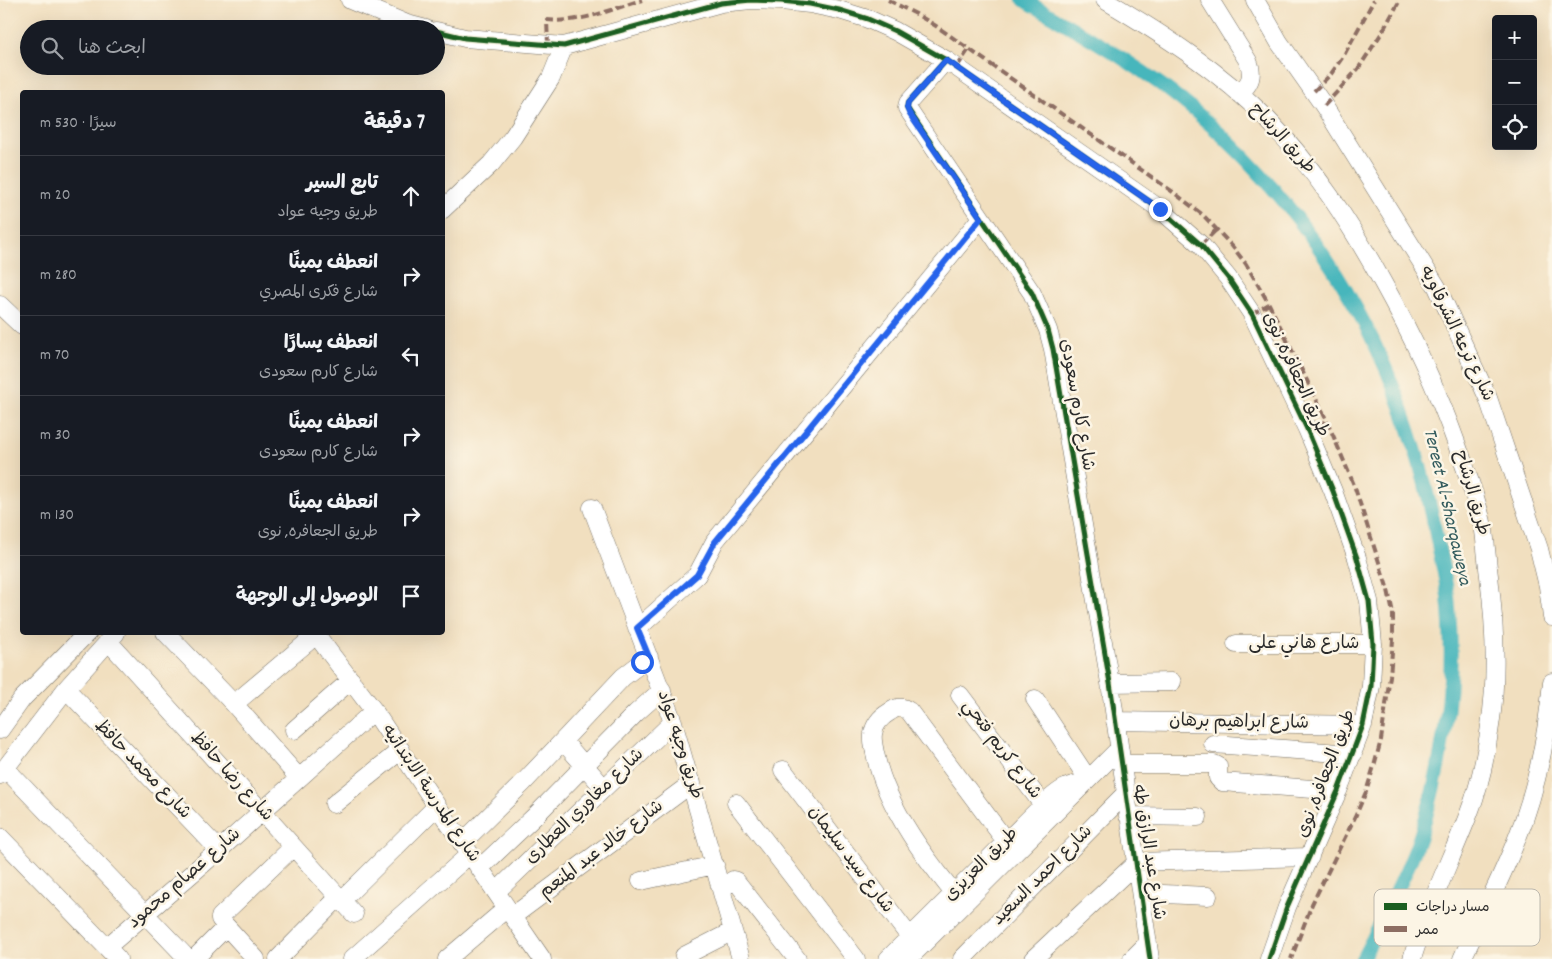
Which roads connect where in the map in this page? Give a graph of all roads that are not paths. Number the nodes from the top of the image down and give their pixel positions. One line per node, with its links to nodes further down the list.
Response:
1 (350, 0): 5 (street)
2 (1105, 0): 9 (street, طريق الرشاح)
3 (1210, 0): 9 (street)
4 (1255, 0): 15 (street, شارع ترعه الشرقاويه)
5 (398, 20)
6 (445, 33): 7 (street, طريق الجعافره, نوى)
7 (564, 46): 8 (street, طريق الجعافره, نوى); 10 (street)
8 (946, 60): 11 (street, شارع كارم سعودى); 23 (street, طريق الجعافره, نوى)
9 (1239, 93): 71 (street, طريق الرشاح)
10 (445, 207)
11 (981, 218): 16 (street); 28 (street, شارع كارم سعودى)
12 (0, 305): 13 (street)
13 (20, 324)
14 (592, 508): 16 (street, طريق وجيه عواد)
15 (1552, 617)
16 (637, 628): 24 (street, طريق وجيه عواد)
17 (85, 635): 38 (street)
18 (168, 635): 33 (street)
19 (314, 635): 33 (street)
20 (316, 635): 25 (street, شارع المدرسة الابتدائيه)
21 (112, 637): 29 (street); 58 (street, شارع رضا حافظ)
22 (1236, 644): 23 (street, شارع هاني على)
23 (1373, 644): 37 (street, طريق الجعافره, نوى)
24 (649, 657): 30 (street, طريق وجيه عواد); 40 (street)
25 (351, 680): 34 (street, شارع المدرسة الابتدائيه); 39 (street)
26 (1172, 682): 28 (street)
27 (1552, 682): 72 (street)
28 (1110, 683): 35 (street, شارع كارم سعودى)
29 (66, 689): 47 (street); 64 (street, شارع محمد حافظ)
30 (662, 690): 36 (street, طريق وجيه عواد); 45 (street)
31 (960, 695): 56 (street, شارع كريم فتحي)
32 (1036, 698): 49 (street)
33 (234, 704): 48 (street)
34 (374, 711): 42 (street, شارع المدرسة الابتدائيه); 48 (street, شارع عصام محمود)
35 (1115, 721): 37 (street, شارع ابراهيم برهان); 44 (street, شارع كارم سعودى)
36 (673, 722): 50 (street, طريق وجيه عواد); 51 (street, شارع مغاوري العطارى)
37 (1363, 725): 43 (street, طريق الجعافره, نوى)
38 (0, 730)
39 (294, 730)
40 (563, 741): 45 (street); 65 (street)
41 (1213, 744): 43 (street)
42 (401, 750): 55 (street); 57 (street, شارع المدرسة الابتدائيه)
43 (1353, 754): 52 (street, طريق الجعافره, نوى)
44 (1120, 757): 49 (street, طريق العزيزى); 52 (street); 53 (street, شارع عبد الرازق طه)
45 (584, 765): 51 (street); 65 (street)
46 (783, 770): 85 (street, شارع سيد سليمان)
47 (3, 771): 79 (street)
48 (299, 778): 58 (street, شارع عصام محمود)
49 (1086, 781): 56 (street, طريق العزيزى); 63 (street, طريق العزيزى)
50 (692, 783): 68 (street, طريق وجيه عواد); 78 (street, شارع خالد عبد المنعم)
51 (604, 788): 73 (street, شارع مغاوري العطارى)
52 (1338, 791): 66 (street, طريق الجعافره, نوى)
53 (1125, 794): 59 (street, شارع عبد الرازق طه); 100 (street, شارع احمد السعيد)
54 (736, 803): 98 (street)
55 (334, 804)
56 (1043, 805): 63 (street, طريق العزيزى)
57 (437, 806): 65 (street, شارع المدرسة الابتدائيه); 76 (street)
58 (262, 812): 62 (street, شارع رضا حافظ); 64 (street, شارع عصام محمود)
59 (1128, 816): 60 (street); 67 (street, شارع عبد الرازق طه)
60 (1198, 817)
61 (0, 837): 87 (street)
62 (293, 847): 76 (street, شارع رضا حافظ); 81 (street)
63 (1009, 847): 77 (street, طريق العزيزى); 77 (street)
64 (219, 850): 79 (street, شارع عصام محمود)
65 (471, 855): 73 (street, شارع المدرسة الابتدائيه); 90 (street)
66 (1310, 857): 67 (street); 103 (street, طريق الجعافره, نوى)
67 (1136, 862): 74 (street, شارع عبد الرازق طه); 101 (street)
68 (715, 865): 69 (street); 70 (street, طريق وجيه عواد)
69 (641, 881)
70 (722, 889): 82 (street, طريق وجيه عواد); 97 (street)
71 (1437, 889)
72 (1494, 889)
73 (496, 892): 78 (street, شارع المدرسة الابتدائيه)
74 (1141, 893): 75 (street); 86 (street, شارع عبد الرازق طه)
75 (1208, 896)
76 (340, 898): 80 (street, شارع رضا حافظ); 94 (street)
77 (958, 899): 85 (street, طريق العزيزى)
78 (510, 912): 88 (street, شارع المدرسة الابتدائيه); 95 (street, شارع خالد عبد المنعم)
79 (145, 913): 87 (street, شارع عصام محمود); 91 (street)
80 (354, 914)
81 (226, 926): 92 (street); 93 (street)
82 (733, 930): 89 (street); 96 (street, طريق وجيه عواد)
83 (1416, 946): 104 (street, طريق الرشاح)
84 (1468, 946): 105 (street)
85 (912, 948): 99 (street, طريق العزيزى)
86 (1149, 951): 102 (street)
87 (113, 953)
88 (535, 956)
89 (684, 956)
90 (356, 958)
91 (188, 959)
92 (194, 959)
93 (256, 959)
94 (278, 959)
95 (447, 959)
96 (741, 959)
97 (797, 959)
98 (856, 959)
99 (888, 959)
100 (962, 959)
101 (1033, 959)
102 (1132, 959)
103 (1269, 959)
104 (1412, 959)
105 (1462, 959)

